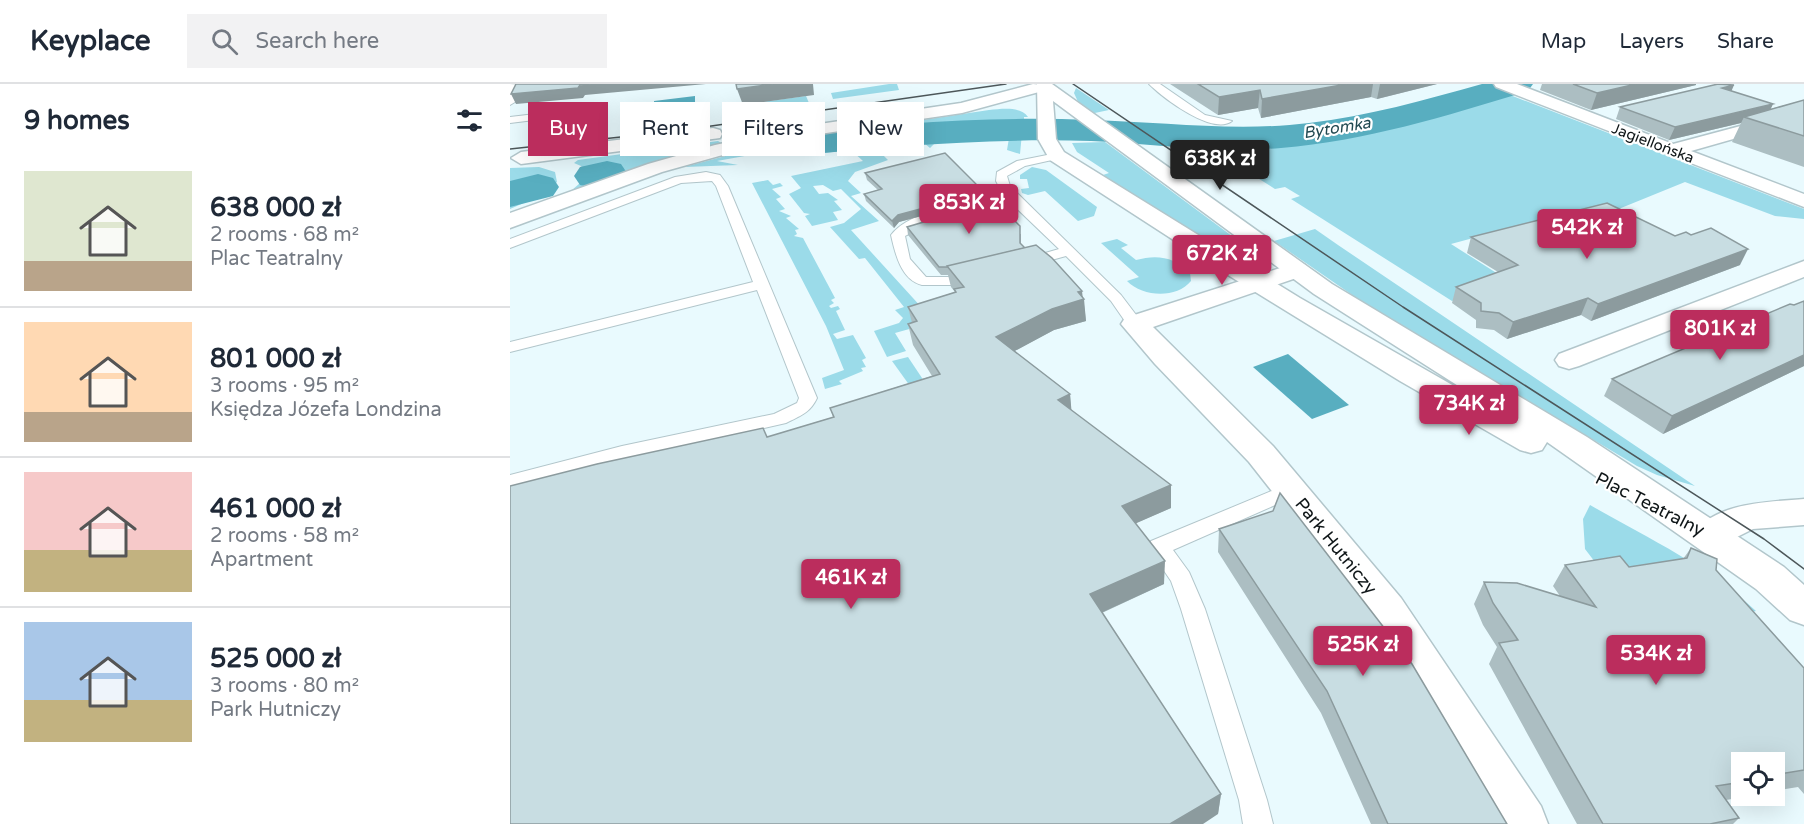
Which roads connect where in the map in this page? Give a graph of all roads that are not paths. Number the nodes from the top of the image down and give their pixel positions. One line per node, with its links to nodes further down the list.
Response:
1 (1154, 84): 11 (lane)
2 (1046, 85): 12 (street); 14 (street); 17 (street); 23 (street, Plac Teatralny)
3 (510, 86): 5 (lane)
4 (1511, 87): 9 (street, Jagiellońska)
5 (510, 102)
6 (1621, 110): 9 (street)
7 (1804, 114): 13 (street)
8 (528, 118): 10 (lane)
9 (1589, 118): 13 (street, Jagiellońska)
10 (510, 120)
11 (1227, 121)
12 (1050, 138): 15 (lane); 24 (street, Plac Teatralny)
13 (1672, 150): 16 (street, Jagiellońska)
14 (516, 158): 17 (street)
15 (1011, 198): 19 (lane); 21 (lane)
16 (1804, 201)
17 (510, 220)
18 (510, 244): 25 (lane)
19 (1066, 248): 20 (lane); 26 (lane)
20 (1010, 263)
21 (988, 268)
22 (1804, 268): 28 (street)
23 (1296, 270): 24 (street); 32 (street, Plac Teatralny)
24 (1257, 283): 26 (street); 32 (street, Plac Teatralny)
25 (763, 284): 27 (lane); 29 (lane)
26 (1135, 324): 30 (street, Park Hutniczy)
27 (510, 347)
28 (1569, 360)
29 (510, 482)
30 (1291, 490): 34 (lane); 35 (street, Park Hutniczy)
31 (1804, 512): 32 (street)
32 (1711, 536): 33 (street)
33 (1804, 609)
34 (1258, 824)
35 (1523, 824)

